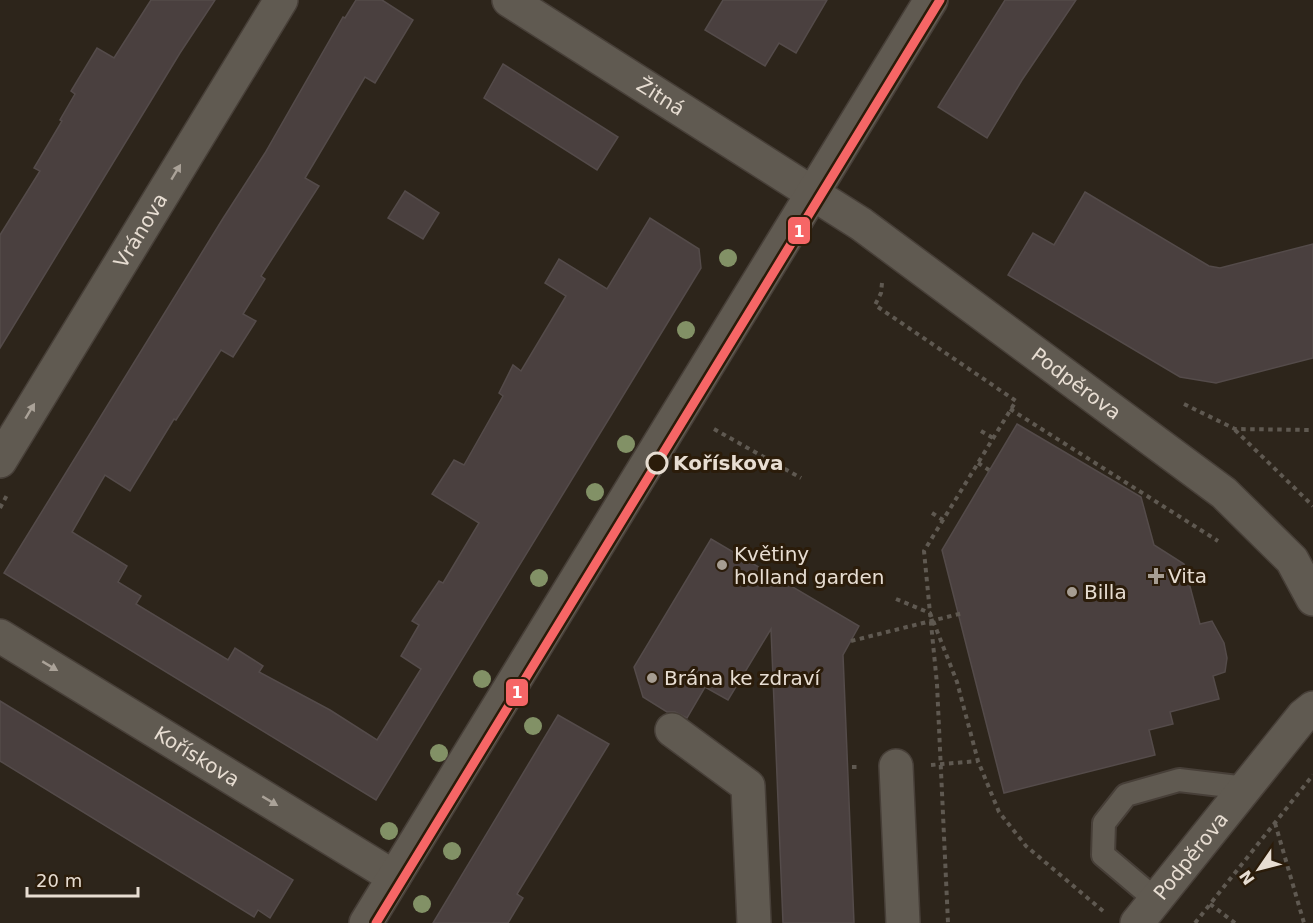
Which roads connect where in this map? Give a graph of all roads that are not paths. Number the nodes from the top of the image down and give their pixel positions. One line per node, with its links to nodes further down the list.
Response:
1 (281, 0): 5 (street, Vránova, one-way to 1)
2 (509, 0): 4 (street, Žitná)
3 (932, 2): 4 (street)
4 (812, 194): 6 (street, Podpěrova); 12 (street)
5 (0, 460)
6 (1313, 599)
7 (0, 636): 12 (street, Kořískova, one-way to 12)
8 (1313, 708): 11 (street, Podpěrova)
9 (672, 730): 15 (street)
10 (896, 766): 16 (street)
11 (1246, 788): 13 (street, Podpěrova); 13 (lane)
12 (394, 877): 14 (street)
13 (1134, 913)
14 (366, 923)
15 (754, 923)
16 (903, 923)

